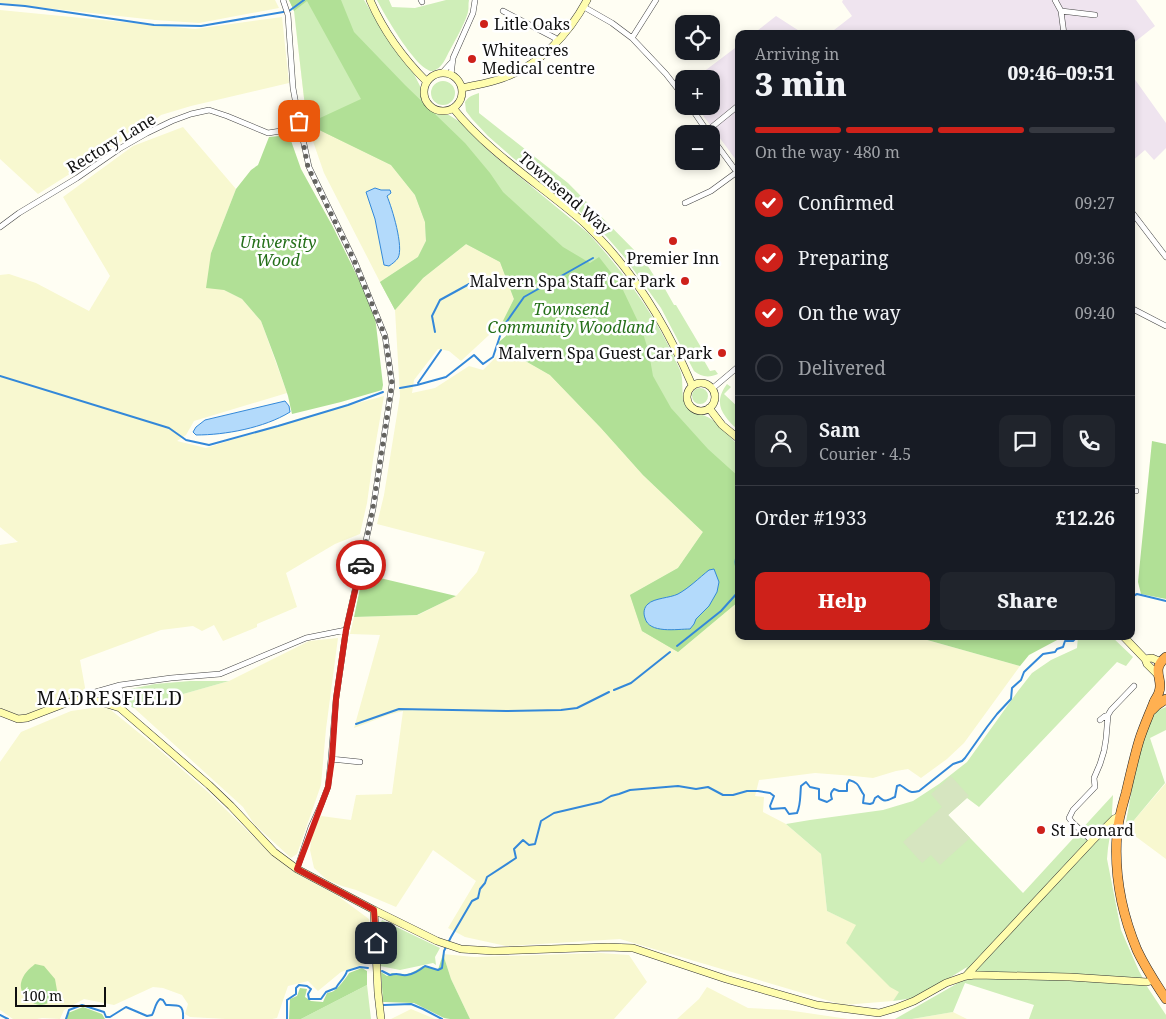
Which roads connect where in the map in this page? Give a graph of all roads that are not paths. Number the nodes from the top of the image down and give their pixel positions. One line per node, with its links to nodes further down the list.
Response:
1 (284, 0): 21 (street)
2 (370, 0): 16 (street)
3 (475, 0): 13 (street)
4 (656, 0): 11 (street)
5 (1055, 0): 8 (street)
6 (585, 3): 11 (street); 12 (street)
7 (503, 11): 12 (street)
8 (1061, 11): 9 (street); 10 (street)
9 (1095, 15)
10 (1063, 30)
11 (632, 38): 17 (street)
12 (555, 43): 18 (street)
13 (452, 62): 14 (street); 15 (street)
14 (442, 73): 15 (street); 16 (street)
15 (452, 75): 18 (street)
16 (427, 82): 19 (street)
17 (675, 86)
18 (462, 88): 19 (street)
19 (454, 108): 35 (street, Townsend Way)
20 (735, 108): 22 (street)
21 (299, 121): 23 (street); 24 (street)
22 (716, 125)
23 (287, 130): 24 (street, Rectory Lane); 30 (street, Rectory Lane)
24 (302, 134): 39 (street)
25 (720, 149): 26 (street)
26 (735, 170)
27 (735, 176): 28 (street)
28 (685, 203)
29 (1135, 216): 31 (street)
30 (0, 227)
31 (1166, 257)
32 (1135, 310): 33 (street)
33 (1166, 326)
34 (735, 369): 36 (street)
35 (692, 386): 36 (street); 37 (street, Townsend Way)
36 (713, 388): 37 (street)
37 (709, 408): 38 (street)
38 (735, 436)
39 (346, 630): 44 (street); 53 (street)
40 (1127, 640): 41 (street)
41 (1145, 659): 42 (street); 43 (street)
42 (1164, 660): 43 (highway)
43 (1161, 682): 50 (highway)
44 (120, 685): 46 (street); 48 (street)
45 (1134, 686): 51 (street)
46 (82, 698): 48 (street); 49 (street)
47 (1166, 699): 50 (highway)
48 (120, 708): 57 (street)
49 (0, 712)
50 (1150, 712): 55 (highway)
51 (1108, 715): 52 (street); 56 (street)
52 (1100, 720)
53 (332, 759): 54 (street); 57 (street)
54 (360, 762)
55 (1120, 816): 56 (street); 60 (highway)
56 (1092, 841): 59 (street)
57 (297, 869): 58 (street)
58 (374, 910): 59 (street); 62 (street)
59 (966, 976): 60 (street)
60 (1154, 980): 61 (highway)
61 (1166, 999)
62 (381, 1019)

